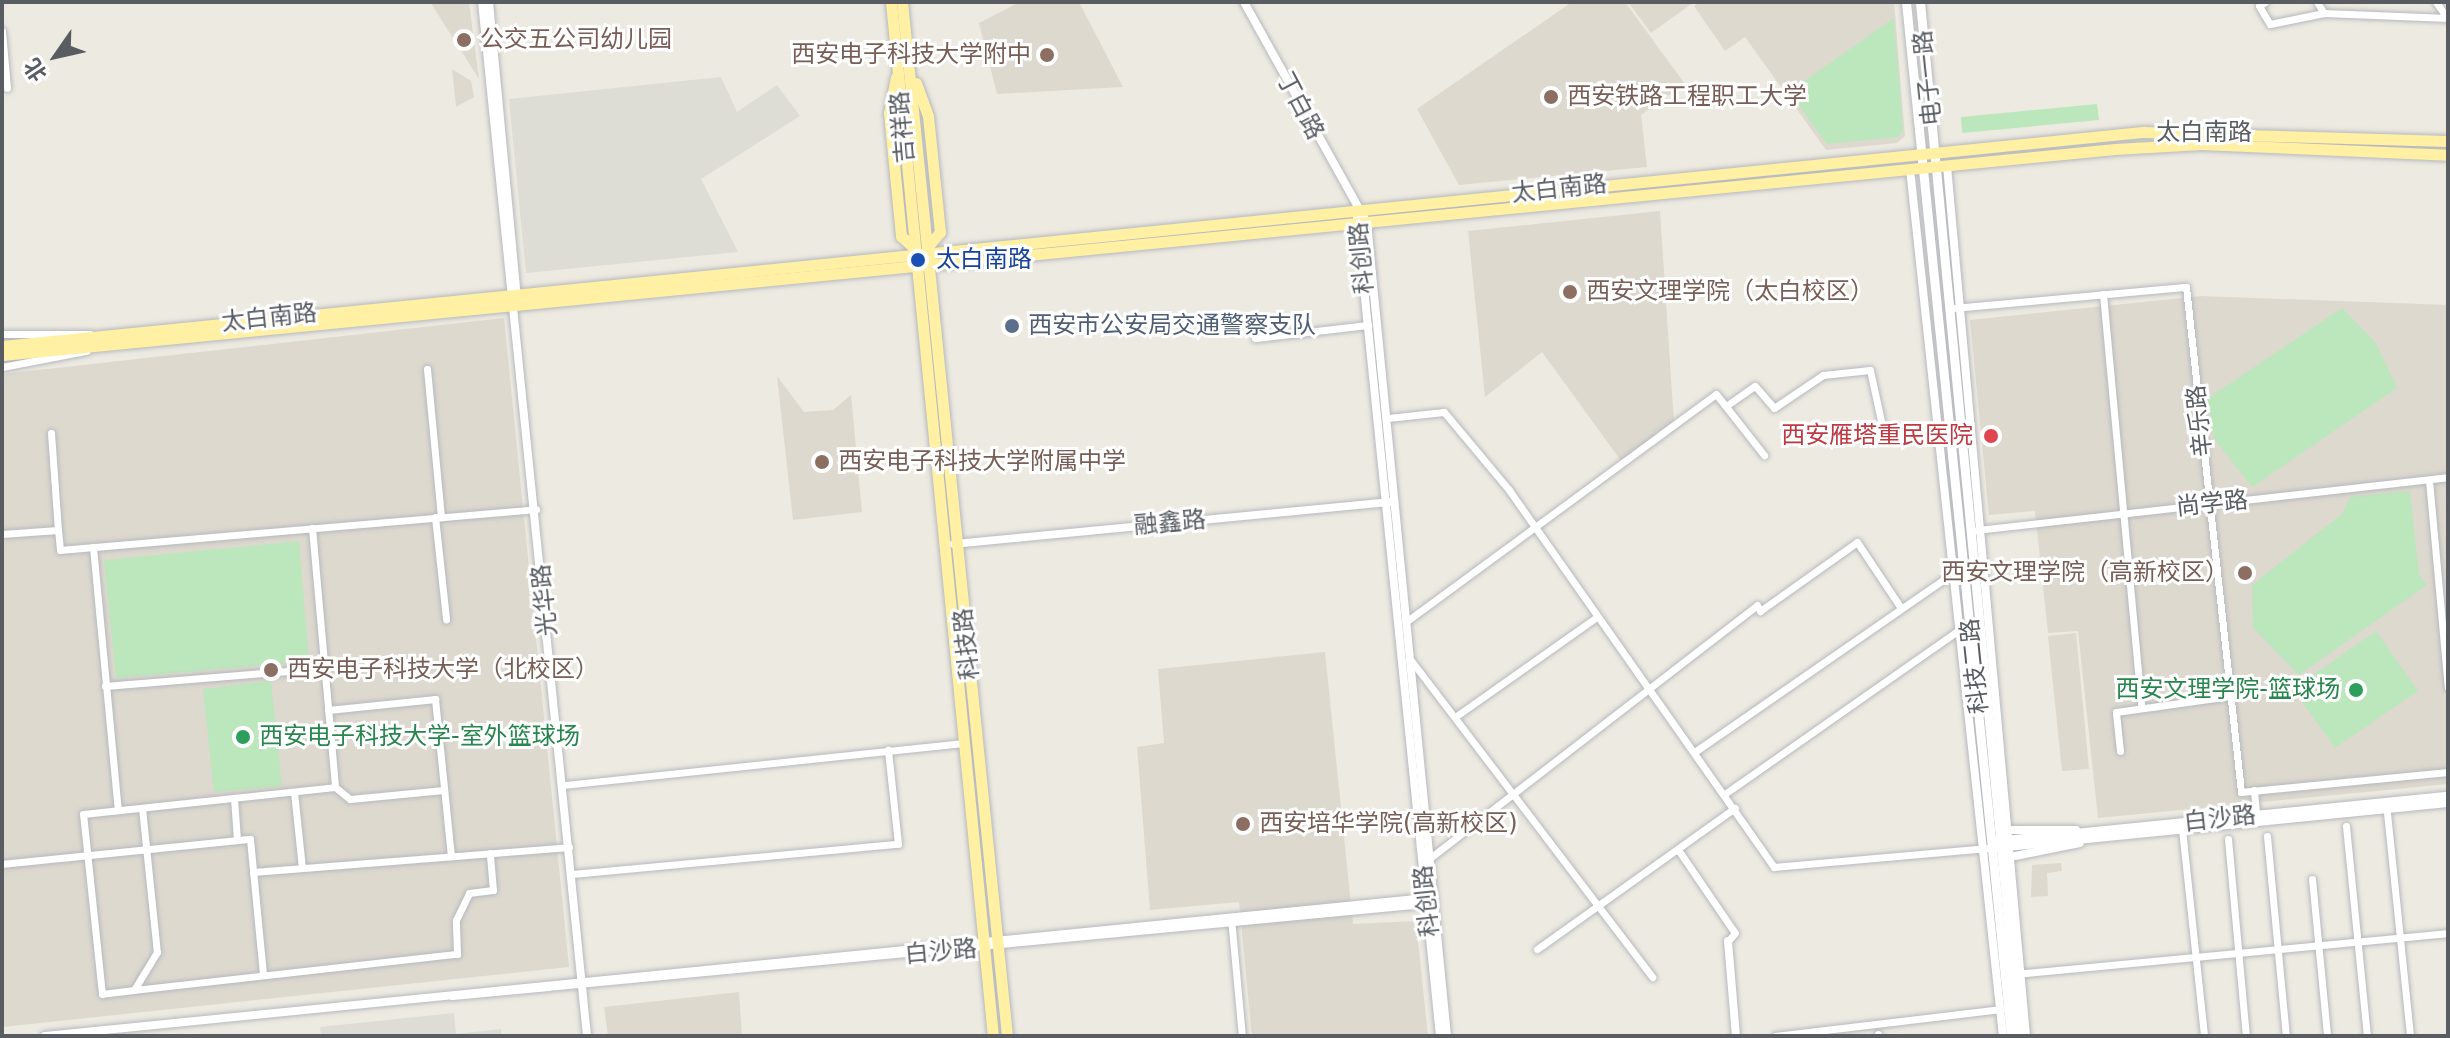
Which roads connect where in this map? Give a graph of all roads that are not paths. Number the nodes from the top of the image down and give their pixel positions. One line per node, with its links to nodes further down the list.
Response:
1 (482, 2): 29 (street, 光华路)
2 (489, 2): 29 (street, 光华路)
3 (891, 2): 14 (main road, 吉祥路)
4 (902, 2): 14 (main road, 吉祥路)
5 (1244, 2): 23 (street, 丁白路)
6 (1906, 2): 17 (main road, 电子一路)
7 (1920, 2): 18 (main road, 电子一路)
8 (2265, 2): 11 (street)
9 (2317, 2): 11 (street)
10 (2436, 2): 12 (street)
11 (2324, 13): 12 (street)
12 (2448, 18)
13 (2, 31): 15 (street)
14 (903, 68): 25 (main road, 吉祥路); 26 (main road, 吉祥路)
15 (7, 88)
16 (2448, 141): 18 (main road, 太白南路)
17 (1920, 153): 18 (main road, 太白南路); 22 (main road, 科技二路); 23 (main road, 太白南路)
18 (1936, 154): 21 (main road, 科技二路)
19 (2448, 155): 20 (street); 21 (main road, 太白南路)
20 (2448, 162)
21 (1940, 167): 22 (main road, 太白南路); 32 (main road, 科技二路)
22 (1915, 168): 24 (main road, 太白南路); 61 (street); 102 (main road, 科技二路)
23 (1357, 210): 24 (street, 科创路); 25 (main road, 太白南路)
24 (1362, 223): 27 (main road, 太白南路); 33 (street, 科创路); 43 (street, 科创路)
25 (930, 248): 26 (main road, 太白南路); 27 (main road, 科技路)
26 (915, 250): 28 (main road, 科技路); 29 (main road, 太白南路)
27 (933, 265): 28 (main road, 太白南路); 59 (main road, 科技路)
28 (916, 267): 31 (main road, 太白南路); 59 (main road, 科技路)
29 (514, 294): 31 (street, 光华路); 36 (main road, 太白南路)
30 (2103, 294): 32 (street, 辛乐路); 50 (street, 辛乐路); 52 (street)
31 (516, 307): 36 (main road, 太白南路); 51 (street, 光华路)
32 (1952, 308): 57 (street); 102 (main road, 科技二路)
33 (1368, 325): 35 (street); 49 (street, 科创路)
34 (2, 334): 36 (street)
35 (1255, 338)
36 (96, 341): 37 (main road, 太白南路); 40 (street)
37 (51, 345): 38 (main road, 太白南路); 39 (main road, 太白南路)
38 (2, 346)
39 (2, 355)
40 (2, 367)
41 (427, 369): 53 (street)
42 (1726, 406): 44 (street); 46 (street); 54 (street)
43 (1388, 418): 49 (street, 科创路); 54 (street)
44 (1883, 430)
45 (51, 433): 56 (street)
46 (1764, 455)
47 (2448, 477): 48 (street, 尚学路)
48 (2429, 480): 50 (street, 尚学路); 70 (street)
49 (1391, 502): 59 (street, 融鑫路); 65 (street, 科创路); 115 (street, 科创路)
50 (2209, 505): 52 (street, 尚学路); 72 (street, 辛乐路)
51 (536, 509): 53 (street); 81 (street, 光华路)
52 (2124, 513): 57 (street, 尚学路); 73 (street)
53 (438, 517): 55 (street); 63 (street)
54 (1535, 527): 64 (street); 65 (street)
55 (312, 528): 60 (street); 68 (street)
56 (58, 530): 58 (street); 60 (street)
57 (1977, 530): 102 (street)
58 (2, 534)
59 (951, 545): 76 (main road, 科技路); 121 (main road, 科技路)
60 (93, 547): 69 (street)
61 (1956, 571): 62 (street); 66 (street)
62 (1901, 608): 71 (street); 78 (street)
63 (446, 619)
64 (1594, 619): 71 (street); 75 (street)
65 (1407, 621): 67 (street, 科创路)
66 (1962, 628): 87 (street); 102 (street)
67 (1409, 657): 75 (street); 109 (street, 科创路)
68 (324, 668): 69 (street); 74 (street)
69 (105, 686): 94 (street)
70 (2448, 687)
71 (1651, 688): 78 (street); 86 (street)
72 (2230, 696): 73 (street); 84 (street, 辛乐路)
73 (2141, 704): 79 (street)
74 (328, 710): 82 (street); 83 (street)
75 (1455, 717): 86 (street)
76 (965, 743): 77 (street); 123 (main road, 科技路)
77 (888, 750): 81 (street); 113 (street)
78 (1696, 751): 87 (street)
79 (2120, 751)
80 (2448, 772): 84 (street)
81 (564, 785): 103 (street, 光华路)
82 (335, 787): 83 (street); 85 (street)
83 (444, 790): 108 (street)
84 (2254, 790): 95 (street)
85 (294, 792): 89 (street); 111 (street)
86 (1516, 792): 109 (street); 116 (street)
87 (1726, 793): 93 (street)
88 (2448, 796): 91 (street, 白沙路)
89 (234, 798): 92 (street); 101 (street)
90 (2448, 803): 91 (street, 白沙路)
91 (2386, 805): 95 (street, 白沙路); 97 (street, 白沙路); 119 (street)
92 (142, 808): 94 (street); 104 (street)
93 (1735, 808): 102 (street); 105 (street)
94 (118, 810): 107 (street)
95 (2256, 815): 98 (street, 白沙路)
96 (2346, 826): 122 (street)
97 (2182, 829): 98 (street, 白沙路); 128 (street)
98 (2089, 836): 102 (street, 白沙路); 102 (street)
99 (2267, 836): 126 (street)
100 (2228, 839): 127 (street)
101 (237, 840): 104 (street); 112 (street)
102 (2003, 844): 130 (street); 131 (main road, 科技二路); 135 (street); 146 (main road, 科技二路)
103 (569, 847): 106 (street); 113 (street, 光华路)
104 (146, 851): 107 (street); 134 (street)
105 (1679, 851): 116 (street); 120 (street)
106 (490, 853): 108 (street); 129 (street)
107 (88, 855): 110 (street); 134 (street)
108 (451, 856): 111 (street)
109 (1430, 858): 115 (street, 科创路)
110 (2, 864)
111 (302, 868): 112 (street)
112 (253, 872): 129 (street)
113 (572, 874): 133 (street, 光华路)
114 (2312, 879): 124 (street)
115 (1431, 900): 117 (street, 白沙路); 141 (street, 科创路); 142 (street, 科创路)
116 (1601, 908): 125 (street); 132 (street)
117 (1231, 919): 121 (street, 白沙路); 140 (street)
118 (2448, 933): 119 (street)
119 (2400, 938): 122 (street); 154 (street)
120 (1728, 941): 143 (street)
121 (998, 942): 123 (street, 白沙路); 139 (main road, 科技路)
122 (2358, 942): 124 (street); 153 (street)
123 (984, 944): 133 (street, 白沙路); 138 (main road, 科技路)
124 (2318, 946): 126 (street); 152 (street)
125 (1537, 949)
126 (2277, 950): 127 (street); 151 (street)
127 (2239, 954): 128 (street); 150 (street)
128 (2196, 958): 130 (street); 149 (street)
129 (263, 974): 134 (street)
130 (2025, 974): 131 (street); 148 (street)
131 (2013, 975): 147 (main road, 科技二路)
132 (1652, 977)
133 (582, 982): 136 (street, 白沙路); 137 (street, 光华路)
134 (134, 990)
135 (2001, 1009): 144 (street); 145 (street)
136 (45, 1036)
137 (587, 1036)
138 (993, 1036)
139 (1007, 1036)
140 (1242, 1036)
141 (1440, 1036)
142 (1447, 1036)
143 (1736, 1036)
144 (1775, 1036)
145 (2003, 1036)
146 (2011, 1036)
147 (2019, 1036)
148 (2026, 1036)
149 (2204, 1036)
150 (2246, 1036)
151 (2286, 1036)
152 (2327, 1036)
153 (2367, 1036)
154 (2410, 1036)

